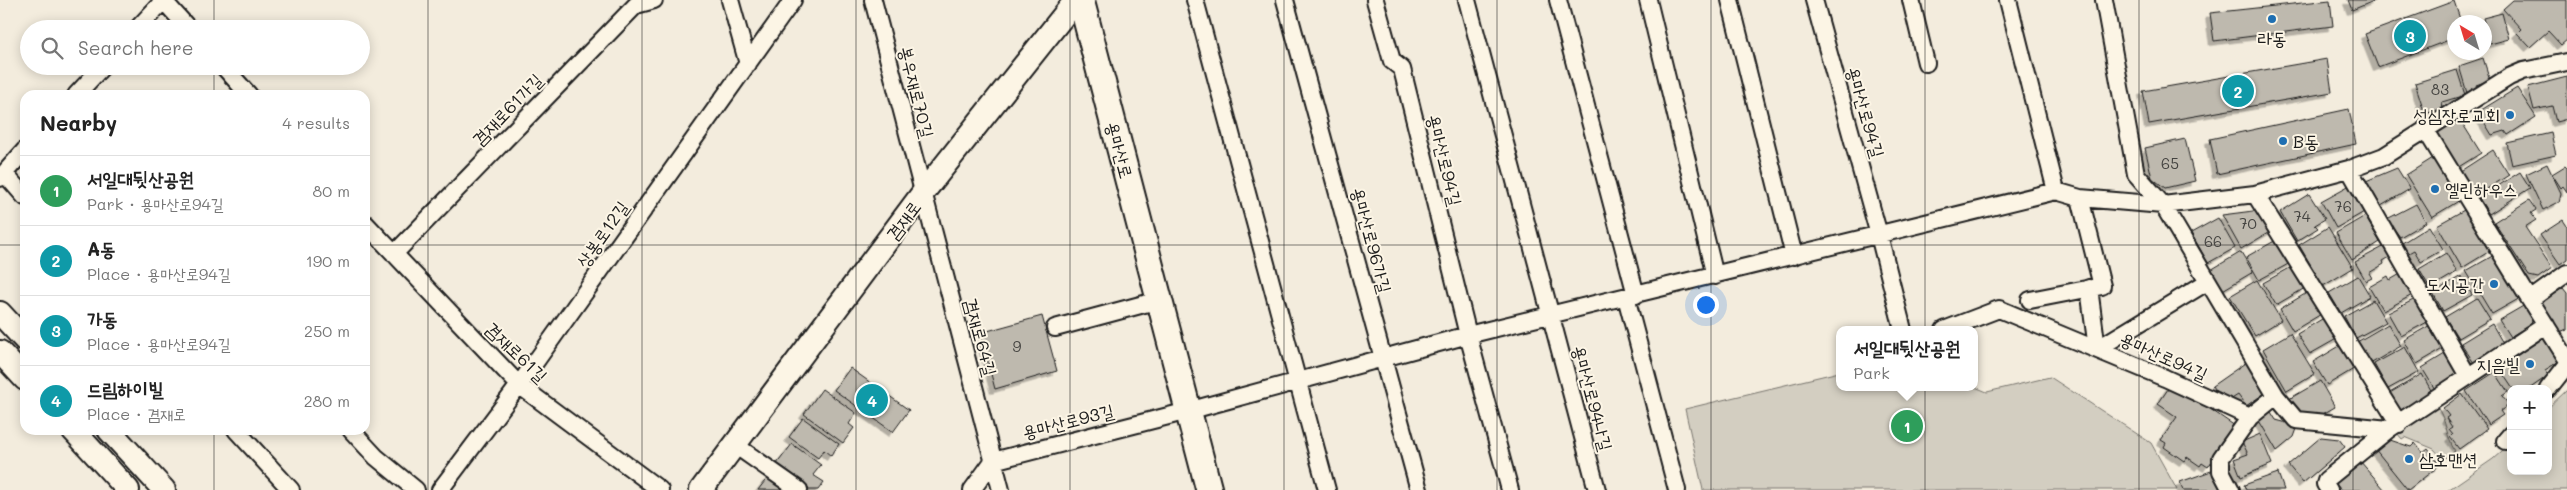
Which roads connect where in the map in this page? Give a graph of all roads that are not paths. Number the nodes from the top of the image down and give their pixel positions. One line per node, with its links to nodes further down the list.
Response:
1 (163, 0): 19 (street); 20 (street)
2 (654, 0): 40 (street, 겸재로61가길)
3 (730, 0): 23 (street)
4 (793, 0): 23 (street, 상봉로12길)
5 (873, 0): 34 (street, 봉우재로70길)
6 (1076, 0): 34 (main road, 겸재로)
7 (1081, 0): 47 (main road, 용마산로)
8 (1195, 0): 65 (street)
9 (1285, 0): 60 (street, 용마산로96가길)
10 (1374, 0): 57 (street, 용마산로94길)
11 (1467, 0): 51 (street)
12 (1558, 0): 46 (street)
13 (1648, 0): 43 (street)
14 (1730, 0): 41 (street)
15 (1814, 0): 39 (street, 용마산로94길)
16 (1911, 0): 22 (street)
17 (2008, 0): 33 (street)
18 (2104, 0): 37 (street)
19 (146, 20)
20 (181, 20)
21 (2567, 62): 28 (street)
22 (1926, 63)
23 (748, 64): 66 (street, 상봉로12길)
24 (95, 75): 26 (street)
25 (231, 75): 27 (street)
26 (81, 90)
27 (245, 90)
28 (2425, 129): 30 (street); 49 (street)
29 (20, 155): 31 (street)
30 (2349, 169): 35 (street); 64 (street)
31 (2, 175): 32 (street)
32 (20, 192)
33 (2056, 192): 36 (street); 39 (street)
34 (922, 194): 76 (main road, 겸재로); 77 (street, 겸재로64길)
35 (2255, 194): 37 (street); 71 (street)
36 (2080, 198): 37 (street); 45 (street)
37 (2163, 205): 44 (street)
38 (370, 228): 40 (street, 겸재로61길)
39 (1879, 235): 41 (street); 53 (street, 용마산로94길)
40 (394, 254): 66 (street, 겸재로61길)
41 (1794, 256): 43 (street)
42 (2567, 273): 49 (street)
43 (1715, 276): 46 (street)
44 (2207, 282): 58 (street, 용마산로94길); 68 (street)
45 (2089, 288): 48 (street); 58 (street)
46 (1631, 296): 51 (street); 93 (street)
47 (1159, 300): 55 (street); 69 (main road, 용마산로)
48 (2030, 300)
49 (2530, 300): 52 (street)
50 (0, 313): 56 (main road)
51 (1550, 317): 57 (street); 92 (street, 용마산로94나길)
52 (2546, 325): 61 (street); 64 (street)
53 (1902, 326)
54 (1955, 326): 58 (street)
55 (1055, 328)
56 (20, 335)
57 (1468, 335): 60 (street); 91 (street, 용마산로94길)
58 (2097, 349): 70 (street, 용마산로94길)
59 (0, 352): 63 (main road)
60 (1384, 358): 65 (street); 90 (street, 용마산로96가길)
61 (2567, 359)
62 (2567, 365): 67 (street)
63 (20, 374)
64 (2468, 376): 71 (street)
65 (1298, 380): 69 (street); 89 (street)
66 (519, 385): 82 (street, 상봉로12길); 83 (street, 겸재로61길)
67 (2551, 385)
68 (2276, 396): 70 (street); 71 (street)
69 (1188, 411): 77 (street, 용마산로93길); 88 (main road, 용마산로)
70 (2250, 416): 94 (street)
71 (2394, 427): 95 (street)
72 (77, 435): 78 (main road)
73 (114, 435): 79 (main road)
74 (241, 435): 80 (street)
75 (355, 435): 81 (street)
76 (735, 444): 84 (main road, 겸재로); 85 (street)
77 (993, 460): 86 (street); 87 (street, 겸재로64길)
78 (128, 490)
79 (164, 490)
80 (291, 490)
81 (416, 490)
82 (440, 490)
83 (660, 490)
84 (701, 490)
85 (798, 490)
86 (972, 490)
87 (1001, 490)
88 (1208, 490)
89 (1327, 490)
90 (1419, 490)
91 (1510, 490)
92 (1597, 490)
93 (1677, 490)
94 (2230, 490)
95 (2329, 490)

